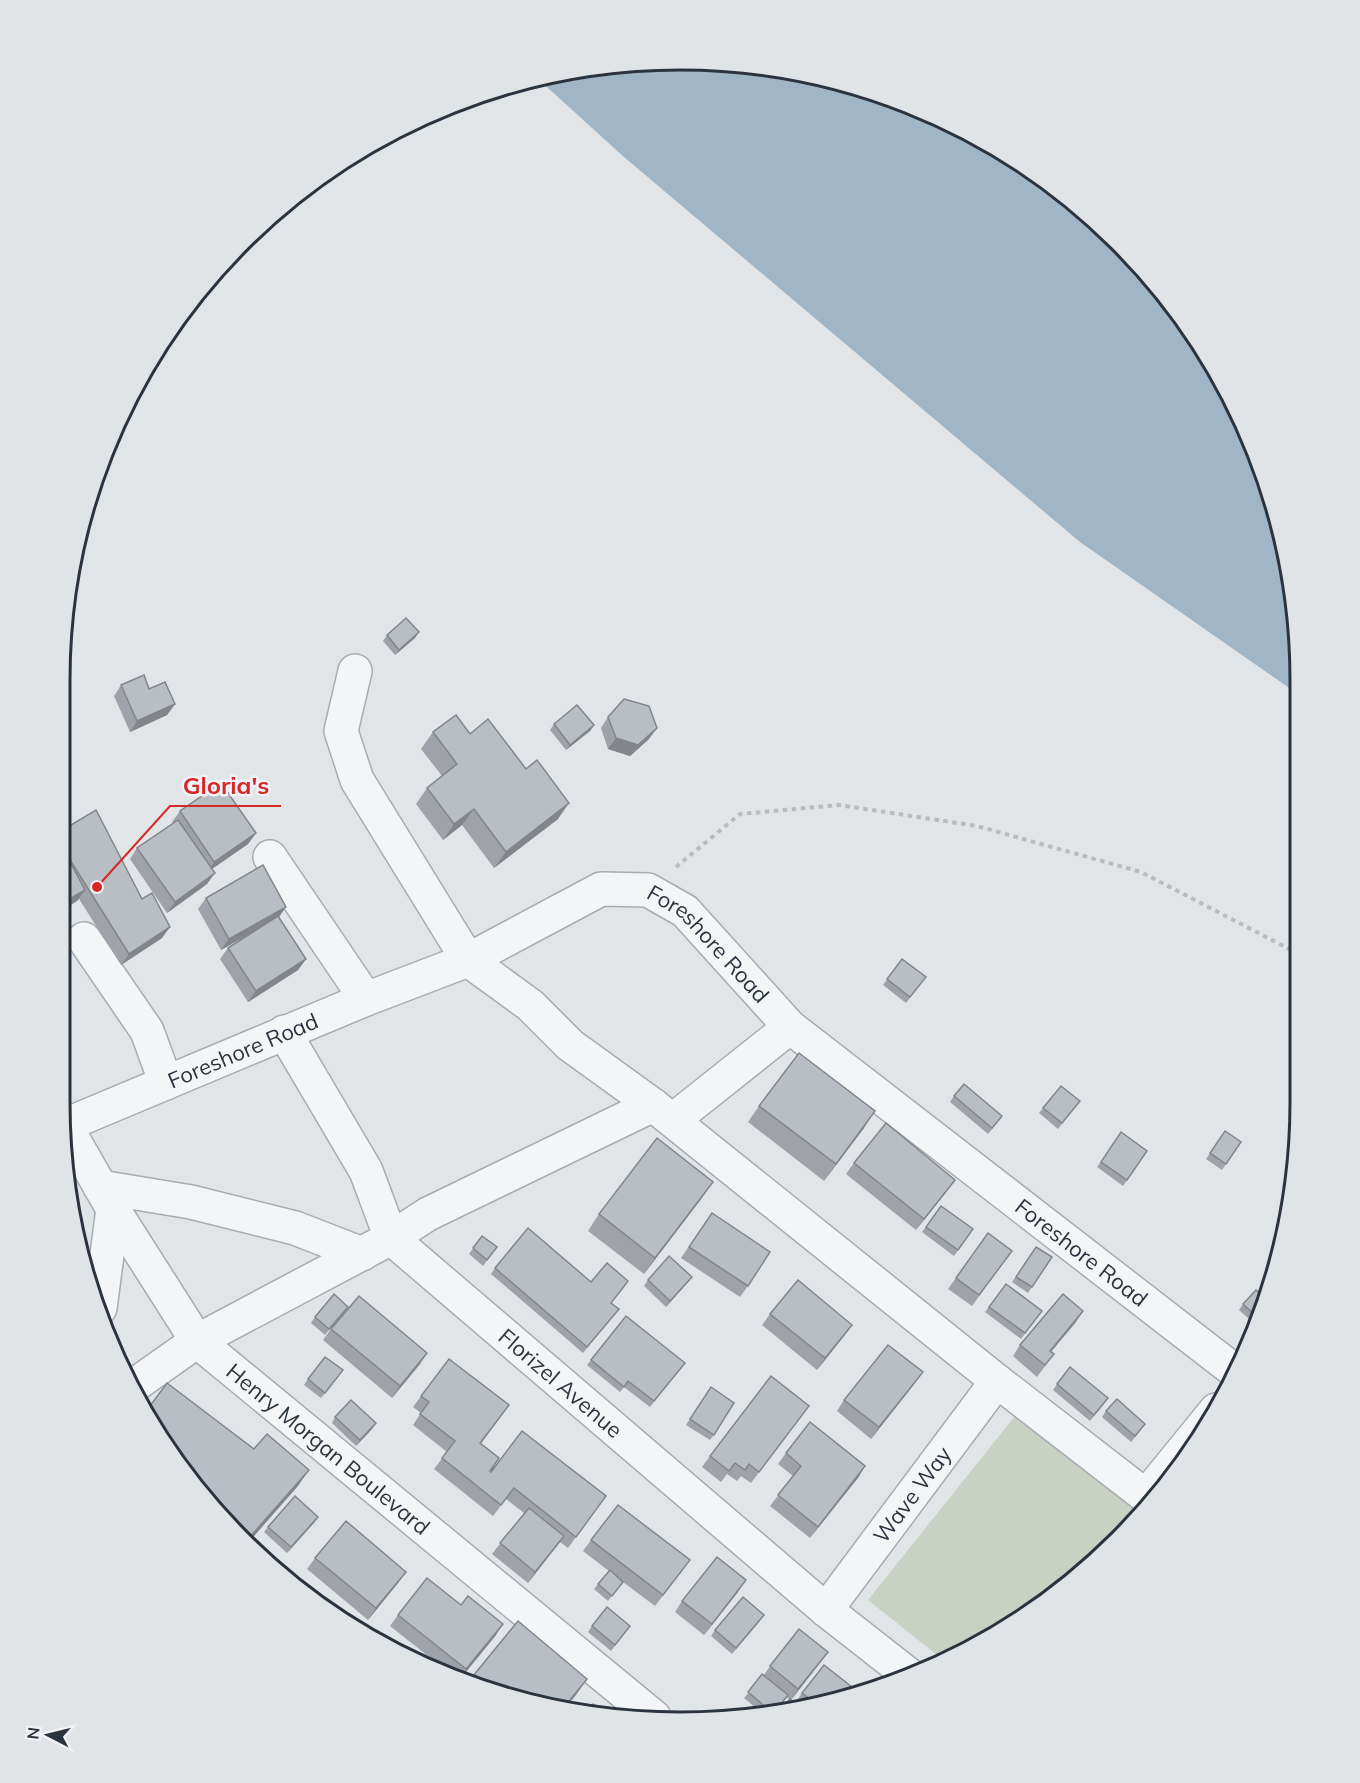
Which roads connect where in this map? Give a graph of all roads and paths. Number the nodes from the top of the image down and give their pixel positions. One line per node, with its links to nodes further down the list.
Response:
1 (355, 672): 6 (street)
2 (270, 856): 7 (street)
3 (648, 890): 5 (path); 6 (street, Foreshore Road); 8 (street, Foreshore Road)
4 (84, 939): 10 (street)
5 (1290, 949)
6 (468, 960): 7 (street, Foreshore Road); 11 (street)
7 (366, 999): 9 (street, Foreshore Road)
8 (790, 1027): 11 (street); 19 (street, Foreshore Road)
9 (284, 1032): 10 (street, Foreshore Road); 15 (street, Florizel Avenue)
10 (166, 1083): 12 (street, Foreshore Road)
11 (663, 1112): 15 (street); 20 (street)
12 (71, 1122)
13 (72, 1138): 14 (street, Henry Morgan Boulevard)
14 (107, 1198): 16 (street); 17 (street); 18 (street, Henry Morgan Boulevard)
15 (391, 1238): 16 (street); 23 (street, Florizel Avenue)
16 (362, 1254): 18 (street)
17 (101, 1293)
18 (197, 1341): 21 (street); 25 (street, Henry Morgan Boulevard)
19 (1230, 1367)
20 (997, 1381): 22 (street); 23 (street, Wave Way)
21 (138, 1383)
22 (1146, 1496)
23 (826, 1610): 24 (street, Florizel Avenue)
24 (902, 1670)
25 (647, 1711)

